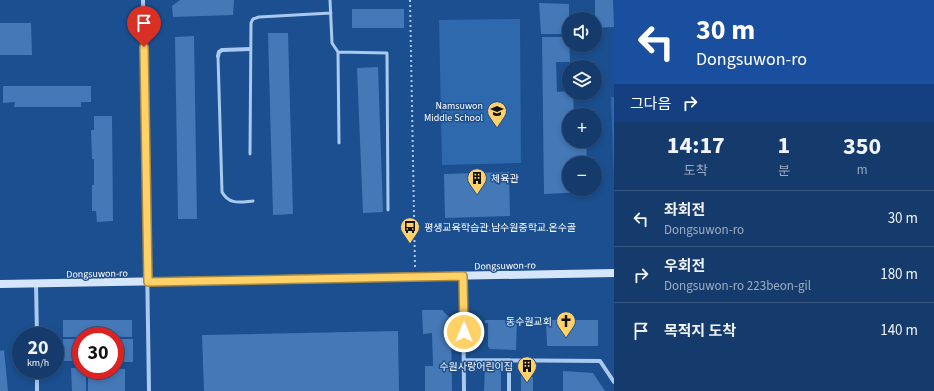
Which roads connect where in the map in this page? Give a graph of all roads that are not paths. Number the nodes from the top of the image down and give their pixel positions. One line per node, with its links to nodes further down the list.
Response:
1 (143, 0): 13 (street)
2 (330, 0): 3 (lane)
3 (331, 13): 4 (lane); 5 (lane)
4 (250, 49): 6 (street); 8 (lane)
5 (338, 52): 7 (lane); 10 (lane)
6 (218, 56): 9 (lane)
7 (339, 143)
8 (250, 154)
9 (253, 201)
10 (388, 210)
11 (614, 273): 12 (main road, Dongsuwon-ro)
12 (463, 276): 13 (main road, Dongsuwon-ro); 17 (street)
13 (148, 282): 15 (main road, Dongsuwon-ro); 22 (street)
14 (0, 284): 15 (main road, Dongsuwon-ro)
15 (36, 284): 16 (street)
16 (37, 327)
17 (464, 360): 18 (street); 23 (street)
18 (509, 360): 20 (street); 24 (street)
19 (37, 379): 21 (street)
20 (614, 382)
21 (37, 391)
22 (149, 391)
23 (464, 391)
24 (509, 391)

